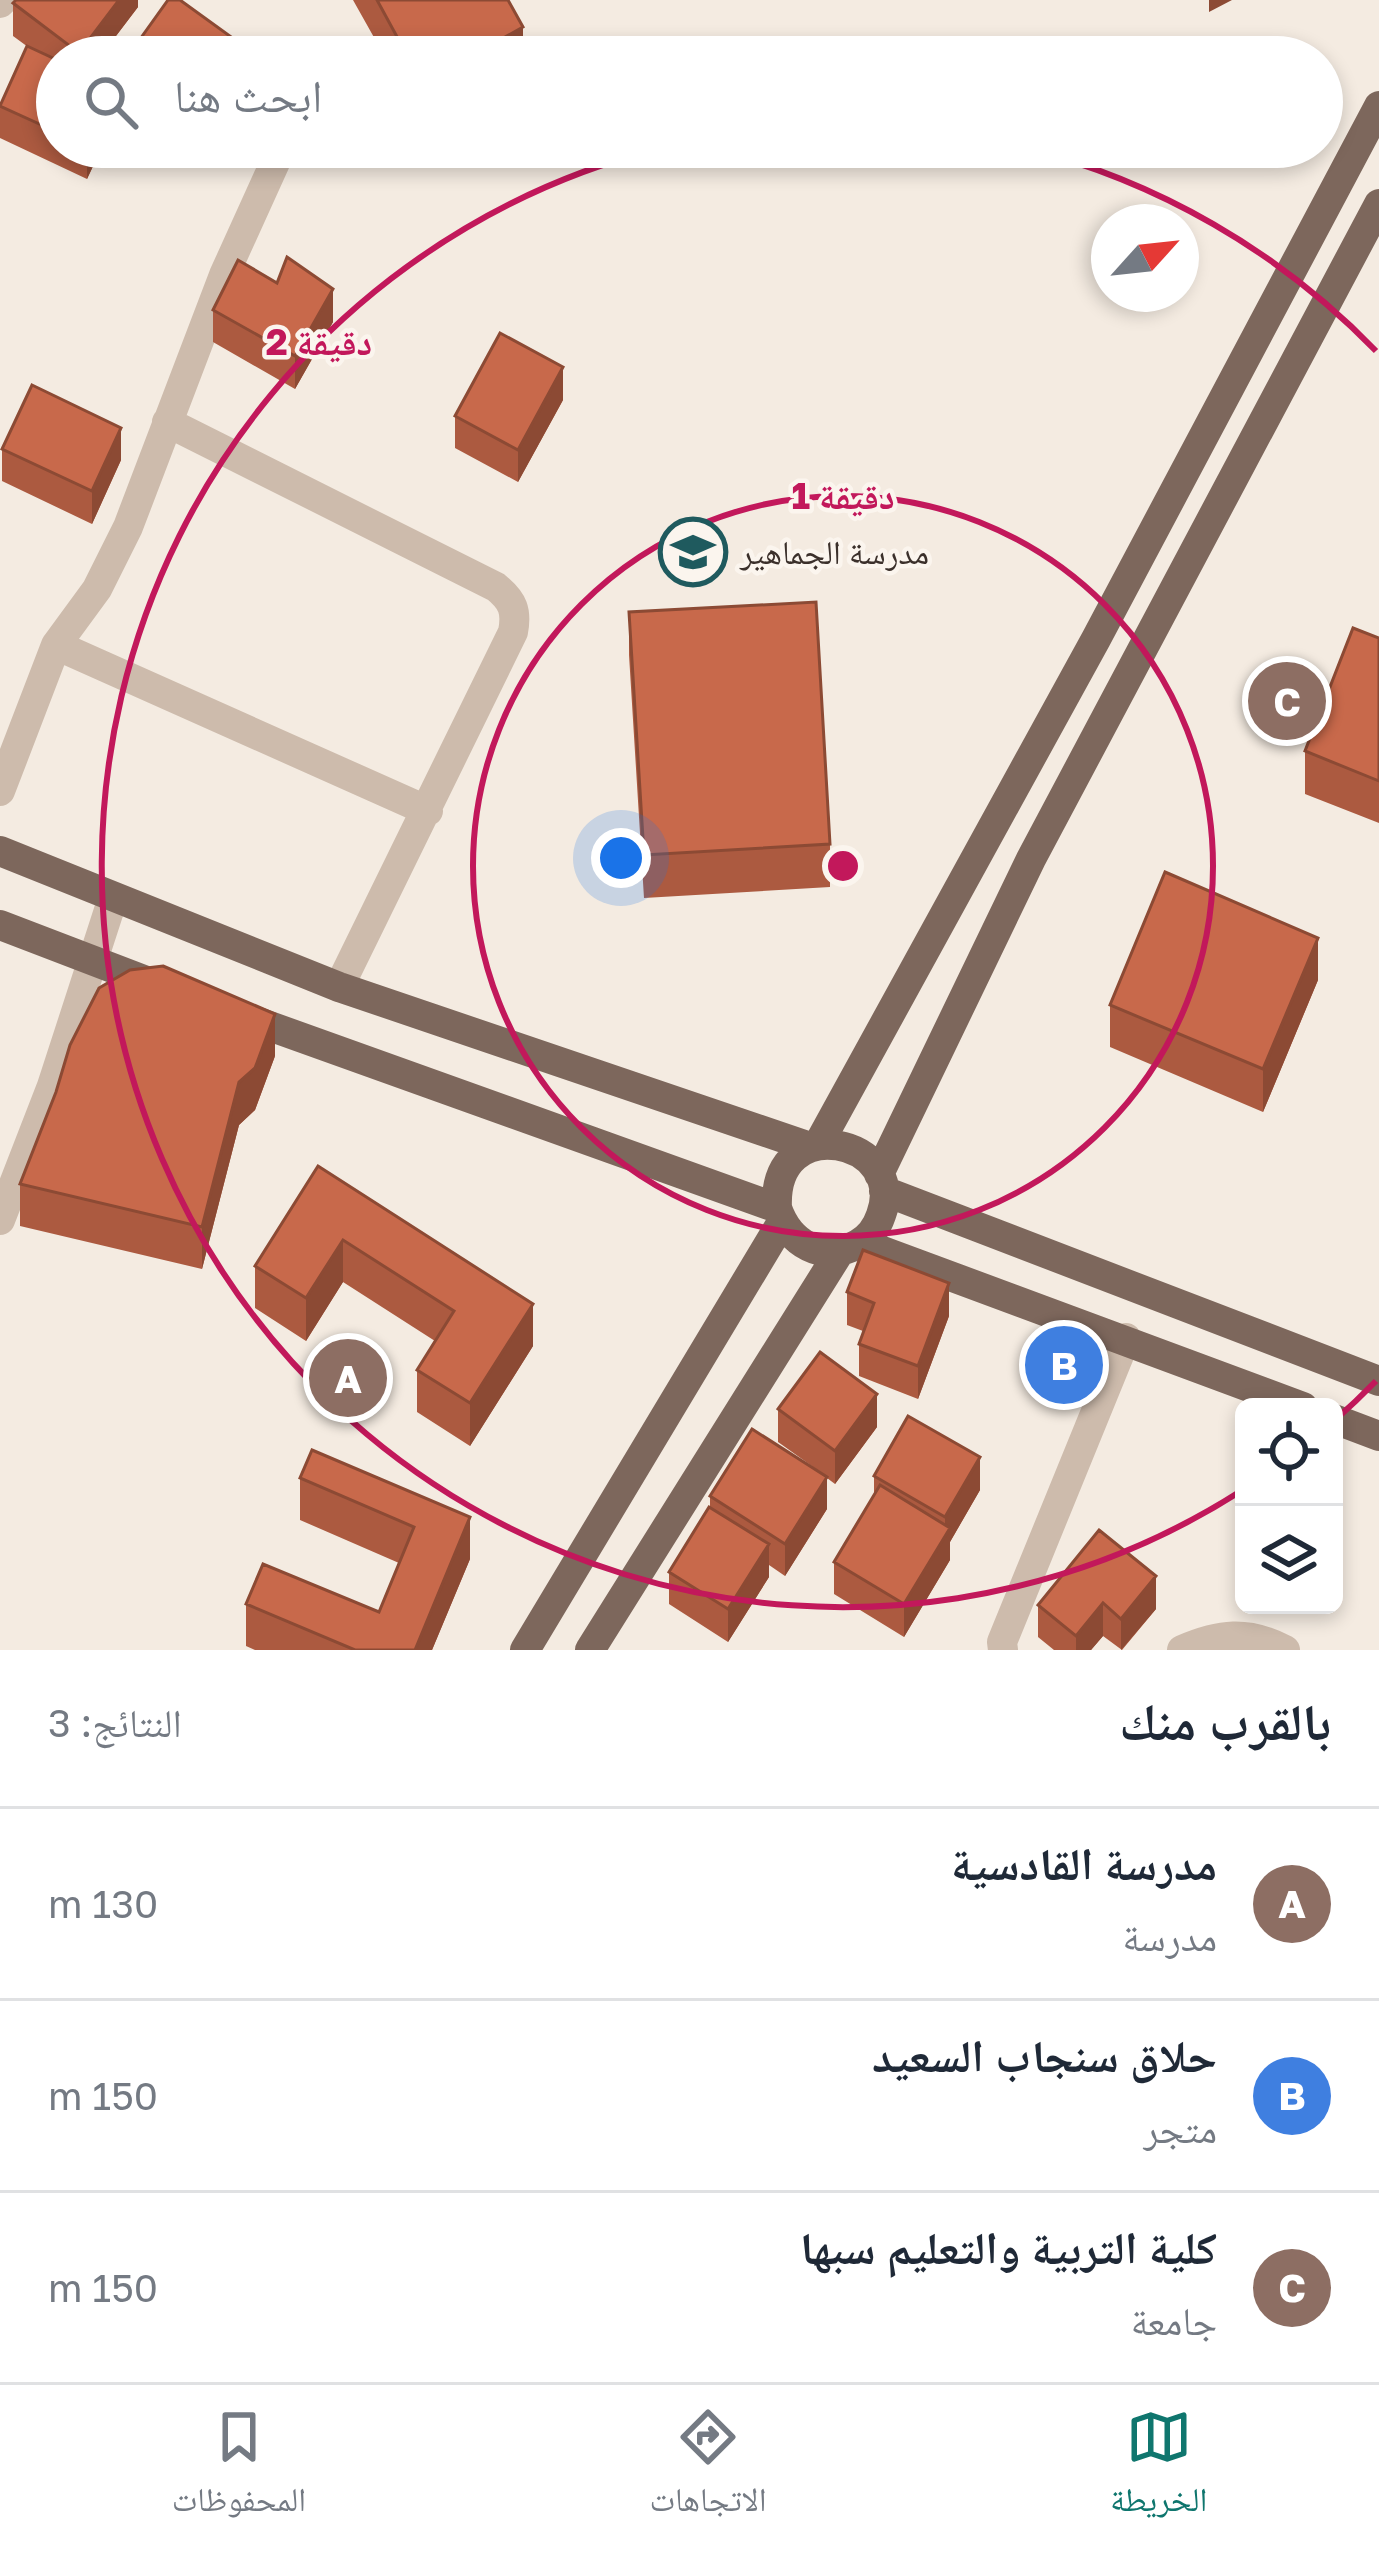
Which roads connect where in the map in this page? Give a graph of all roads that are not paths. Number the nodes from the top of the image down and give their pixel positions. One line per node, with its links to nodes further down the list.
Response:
1 (1379, 106): 13 (main road)
2 (272, 168): 4 (street)
3 (1379, 205): 14 (main road)
4 (167, 422): 5 (street); 7 (street)
5 (56, 646): 6 (street); 7 (street)
6 (0, 791)
7 (428, 811): 12 (street)
8 (0, 851): 9 (main road)
9 (113, 898): 11 (street); 12 (main road)
10 (0, 925): 11 (main road)
11 (90, 961): 15 (main road); 16 (street)
12 (340, 987): 13 (main road)
13 (814, 1146): 14 (main road); 15 (main road)
14 (881, 1182): 17 (main road); 19 (main road)
15 (779, 1215): 17 (main road); 23 (main road)
16 (0, 1220)
17 (850, 1247): 18 (main road); 24 (main road)
18 (1126, 1339): 20 (main road); 25 (street)
19 (1379, 1381)
20 (1280, 1398)
21 (1343, 1422): 22 (main road)
22 (1379, 1436)
23 (525, 1650)
24 (590, 1650)
25 (1004, 1650)
26 (1182, 1650): 27 (street)
27 (1285, 1650)

